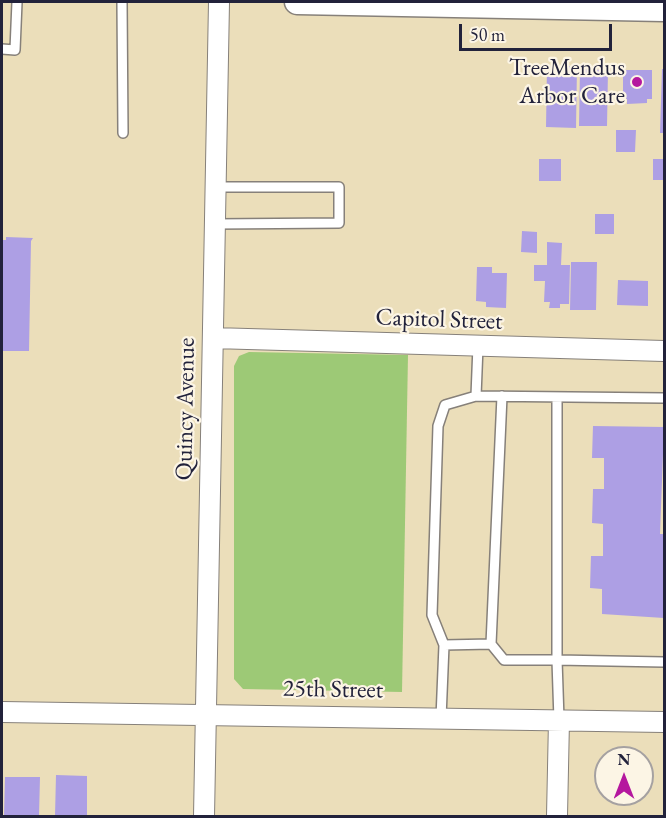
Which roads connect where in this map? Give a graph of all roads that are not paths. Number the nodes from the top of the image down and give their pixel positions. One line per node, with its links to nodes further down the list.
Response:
1 (17, 2): 7 (lane)
2 (122, 2): 8 (lane)
3 (219, 2): 9 (street, Quincy Avenue)
4 (297, 2): 5 (street)
5 (586, 5): 6 (street)
6 (664, 9)
7 (2, 50)
8 (123, 133)
9 (215, 187): 10 (street, Quincy Avenue); 10 (lane)
10 (215, 224): 11 (street, Quincy Avenue)
11 (213, 338): 12 (street, Capitol Street); 23 (street, Quincy Avenue)
12 (478, 346): 13 (street, Capitol Street); 14 (lane)
13 (664, 351)
14 (476, 396): 15 (lane); 19 (lane)
15 (502, 396): 16 (lane); 18 (lane)
16 (557, 397): 17 (lane); 20 (lane)
17 (664, 398)
18 (491, 644): 19 (lane); 20 (lane)
19 (444, 645): 24 (lane)
20 (557, 660): 21 (lane); 25 (lane)
21 (664, 662)
22 (2, 712): 23 (street, 25th Street)
23 (206, 714): 24 (street, 25th Street); 27 (street, Quincy Avenue)
24 (441, 718): 25 (street, 25th Street)
25 (559, 720): 26 (street, 25th Street); 28 (street)
26 (664, 722)
27 (204, 816)
28 (557, 816)

